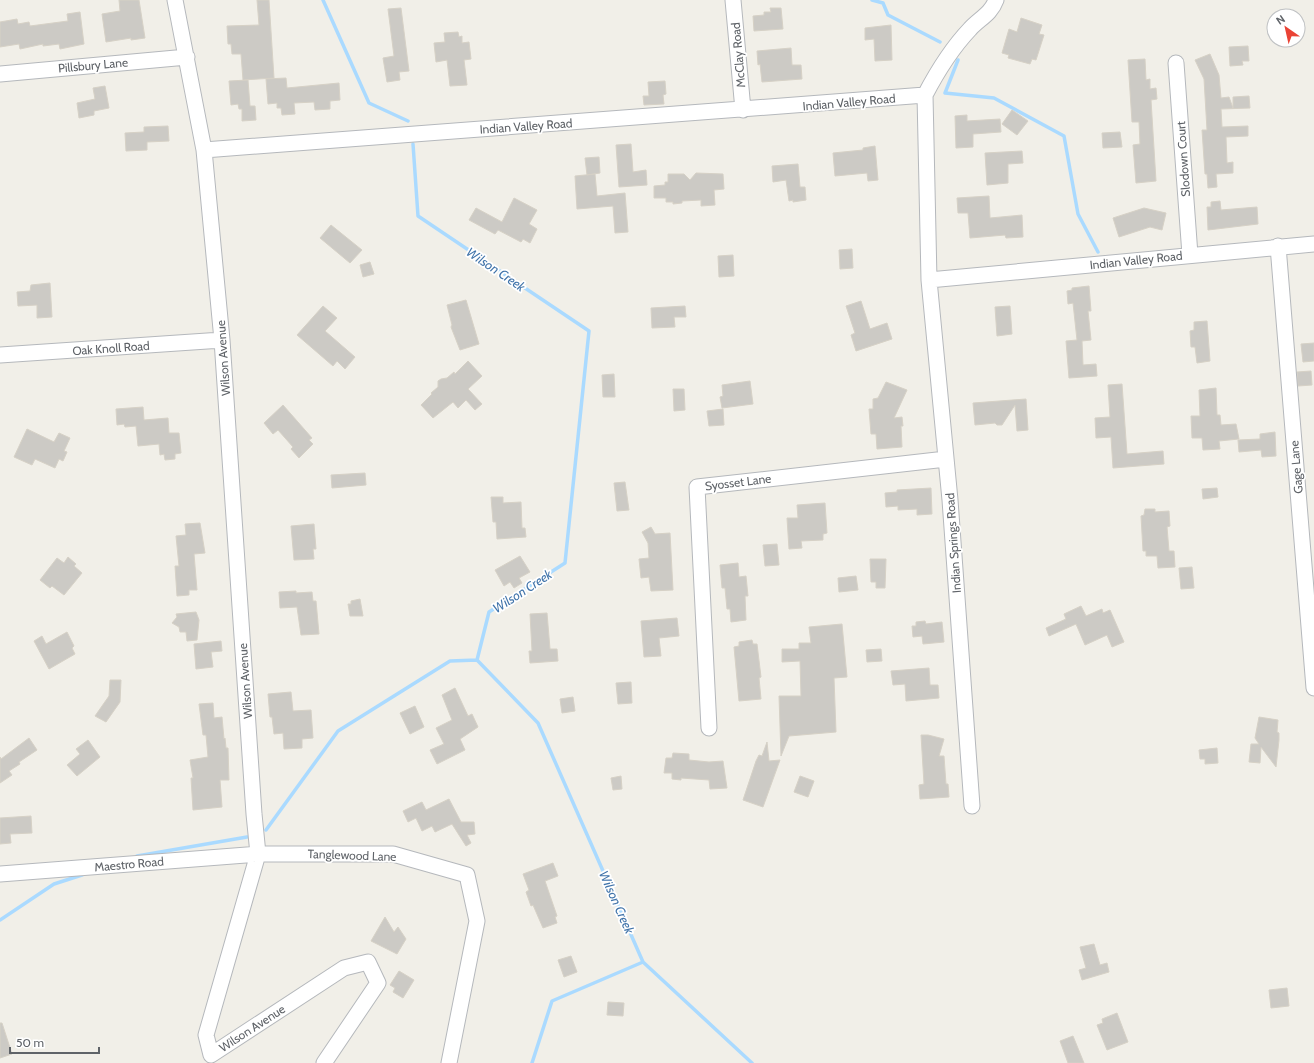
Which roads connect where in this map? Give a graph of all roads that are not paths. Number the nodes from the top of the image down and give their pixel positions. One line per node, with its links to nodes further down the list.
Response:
1 (175, 0): 4 (street, Wilson Avenue)
2 (733, 0): 8 (street, McClay Road)
3 (996, 0): 7 (street)
4 (187, 56): 6 (street, Pillsbury Lane); 9 (street, Wilson Avenue)
5 (1176, 63): 12 (street, Slodown Court)
6 (0, 74)
7 (925, 95): 8 (street, Indian Valley Road); 13 (street)
8 (743, 110): 9 (street, Indian Valley Road)
9 (204, 150): 14 (street, Wilson Avenue)
10 (1314, 244): 11 (street, Indian Valley Road)
11 (1278, 246): 12 (street, Indian Valley Road); 17 (street, Gage Lane)
12 (1190, 255): 13 (street, Indian Valley Road)
13 (929, 280): 16 (street, Indian Springs Road)
14 (222, 340): 15 (street, Oak Knoll Road); 20 (street, Wilson Avenue)
15 (0, 355)
16 (946, 459): 18 (street, Syosset Lane); 19 (street, Indian Springs Road)
17 (1314, 688)
18 (709, 728)
19 (972, 806)
20 (258, 854): 21 (street, Maestro Road); 22 (street, Wilson Avenue); 23 (street, Tanglewood Lane)
21 (0, 874)
22 (324, 1063)
23 (448, 1063)

